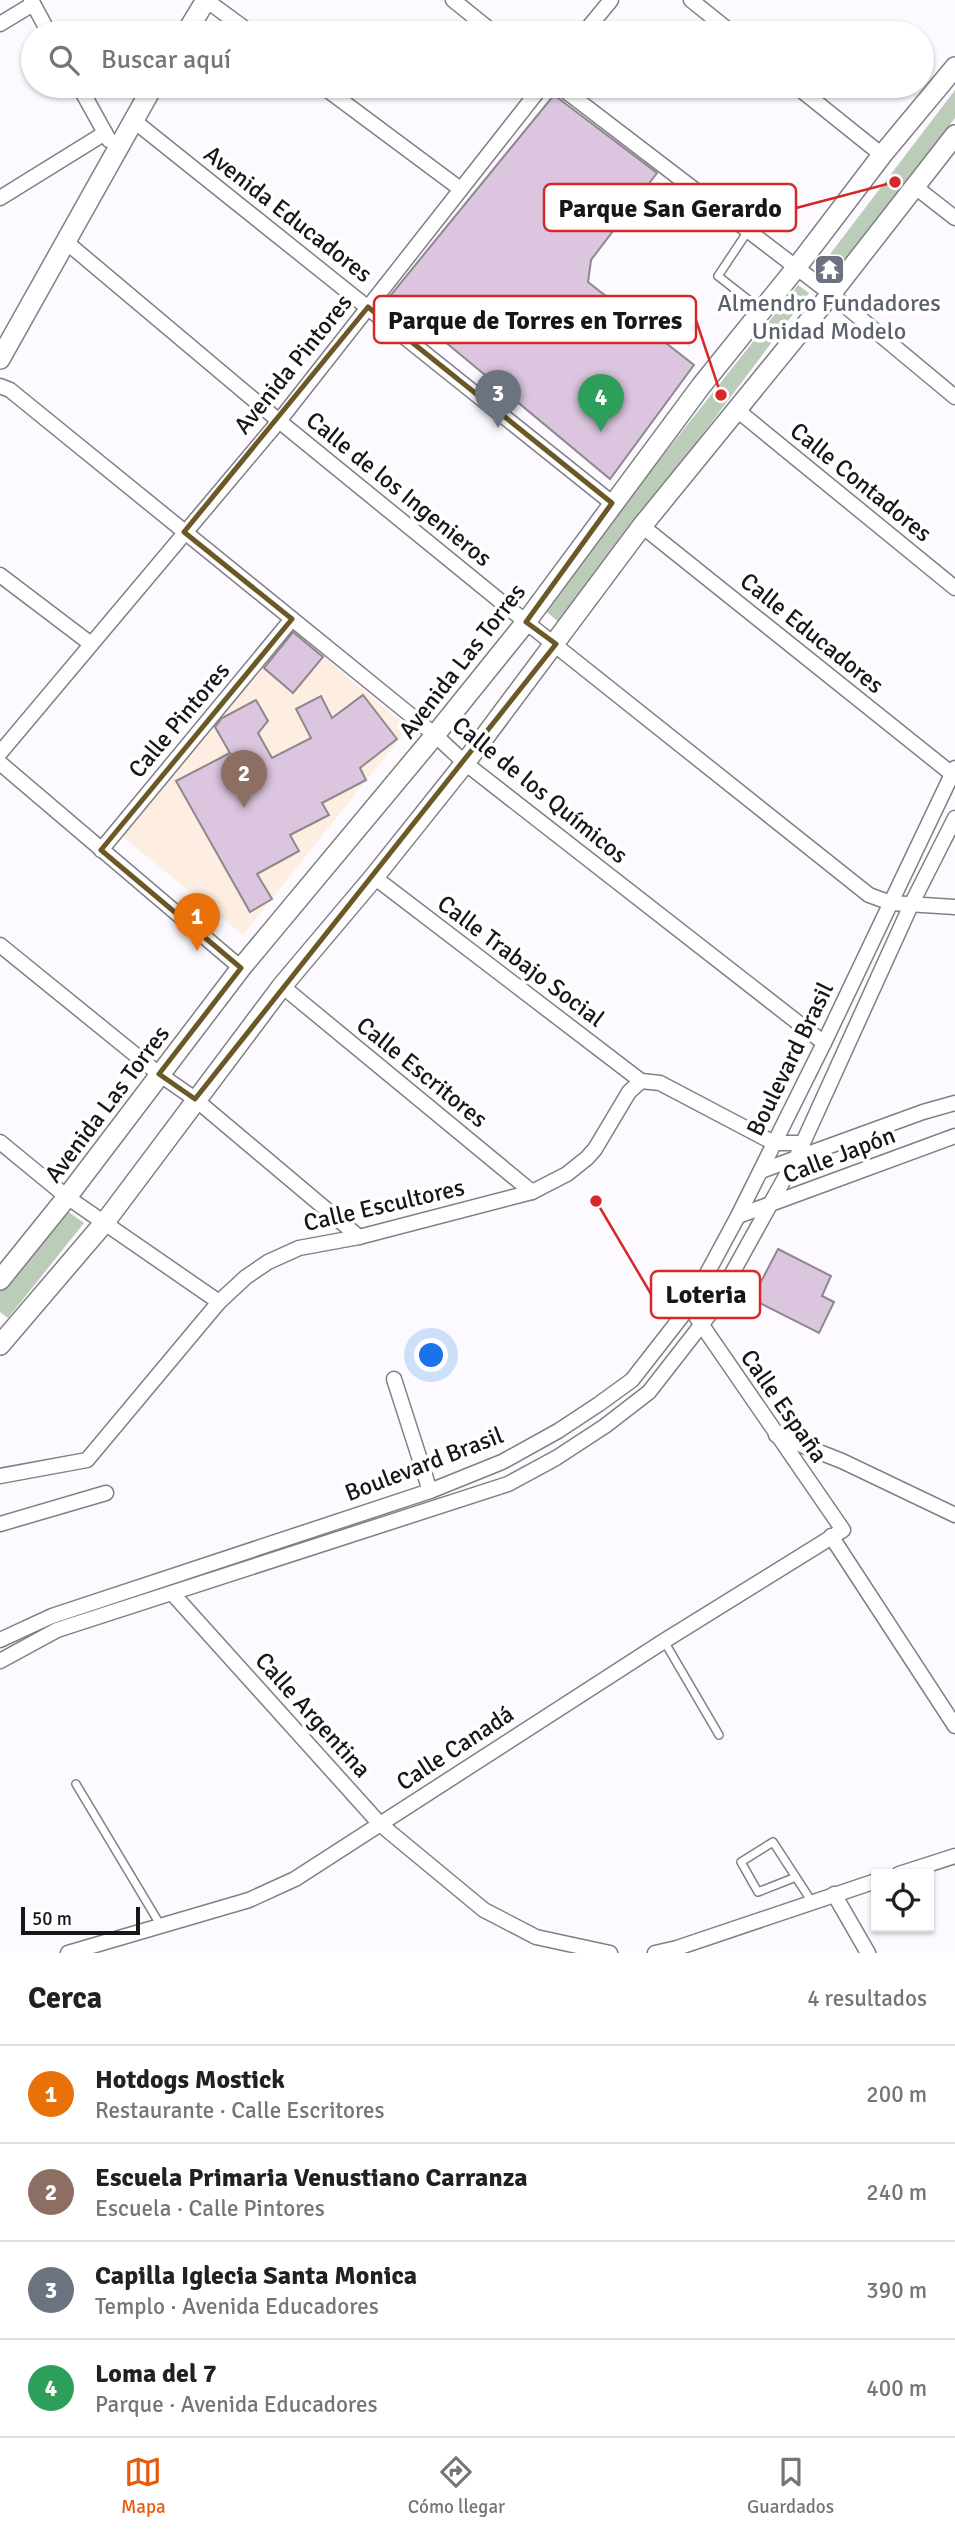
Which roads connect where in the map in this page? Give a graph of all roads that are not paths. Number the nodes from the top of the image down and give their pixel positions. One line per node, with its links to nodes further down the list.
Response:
1 (206, 0): 7 (main road); 8 (street)
2 (453, 0): 9 (street)
3 (611, 0): 10 (street)
4 (691, 0): 11 (street)
5 (32, 2): 6 (street); 12 (street)
6 (42, 21)
7 (193, 21)
8 (235, 21)
9 (479, 21)
10 (594, 21)
11 (717, 21)
12 (0, 24)
13 (955, 67): 14 (main road, Avenida Las Torres)
14 (934, 92)
15 (86, 98): 23 (street)
16 (146, 98): 22 (main road)
17 (337, 98): 28 (street)
18 (532, 98): 28 (street, Avenida Pintores)
19 (575, 98): 31 (street)
20 (811, 98): 26 (street)
21 (929, 98): 26 (main road, Avenida Las Torres)
22 (132, 120): 25 (main road); 35 (street, Avenida Educadores)
23 (105, 133): 25 (street); 29 (street)
24 (955, 135): 27 (main road)
25 (115, 152): 32 (main road)
26 (882, 155): 33 (main road, Avenida Las Torres)
27 (914, 187): 30 (street); 34 (main road)
28 (459, 188): 35 (street, Avenida Pintores)
29 (0, 198)
30 (955, 218)
31 (748, 231): 33 (street); 36 (lane)
32 (65, 241): 37 (main road); 41 (street, Calle de los Ingenieros)
33 (796, 268): 34 (street); 36 (main road, Avenida Las Torres)
34 (831, 294): 39 (street); 40 (main road)
35 (368, 307): 41 (street, Avenida Pintores); 42 (street, Avenida Educadores)
36 (762, 310): 42 (main road, Avenida Las Torres)
37 (0, 359)
38 (0, 386): 44 (street, Calle de los Químicos)
39 (955, 397)
40 (737, 410): 43 (main road); 46 (street, Calle Contadores)
41 (279, 421): 44 (street, Avenida Pintores); 48 (street, Calle de los Ingenieros)
42 (612, 503): 48 (main road, Avenida Las Torres)
43 (642, 527): 50 (main road); 55 (street, Calle Educadores)
44 (184, 531): 47 (street, Calle de los Químicos); 49 (street)
45 (0, 575): 49 (street)
46 (955, 589)
47 (292, 619): 51 (street, Calle de los Químicos); 57 (street, Calle Pintores)
48 (526, 622): 50 (street, Calle de los Ingenieros); 51 (main road, Avenida Las Torres)
49 (91, 644): 52 (street)
50 (556, 644): 54 (main road); 59 (street, Calle de los Ingenieros)
51 (435, 735): 54 (street, Calle de los Químicos); 63 (main road, Avenida Las Torres)
52 (0, 753)
53 (0, 763): 57 (street)
54 (465, 763): 58 (main road); 65 (street, Calle de los Químicos)
55 (954, 771): 59 (street, Boulevard Brasil)
56 (955, 818): 60 (street, Boulevard Brasil)
57 (101, 850): 63 (street)
58 (374, 877): 64 (main road); 67 (street, Calle Trabajo Social)
59 (891, 903): 60 (street, Calle de los Ingenieros); 65 (street, Boulevard Brasil)
60 (911, 905): 61 (street, Calle de los Ingenieros); 73 (street, Boulevard Brasil)
61 (955, 906)
62 (0, 945): 66 (street)
63 (240, 968): 66 (main road, Avenida Las Torres)
64 (282, 986): 68 (main road); 75 (street, Calle Escritores)
65 (824, 1043): 72 (street, Boulevard Brasil)
66 (159, 1074): 68 (street); 76 (main road, Avenida Las Torres)
67 (641, 1082): 72 (street); 75 (street, Calle Escultores)
68 (195, 1099): 79 (main road); 80 (street)
69 (955, 1103): 73 (street, Calle Japón)
70 (955, 1136): 77 (street, Calle Japón)
71 (0, 1142): 76 (street)
72 (774, 1143): 73 (street); 74 (street, Boulevard Brasil)
73 (800, 1149): 74 (street, Calle Japón); 77 (street, Boulevard Brasil)
74 (761, 1171): 78 (street, Boulevard Brasil)
75 (532, 1192): 80 (street, Calle Escultores)
76 (67, 1197): 79 (street); 81 (main road, Avenida Las Torres)
77 (770, 1205): 78 (street, Calle Japón); 84 (street, Boulevard Brasil)
78 (738, 1216): 83 (street, Boulevard Brasil)
79 (105, 1222): 82 (street); 85 (main road)
80 (359, 1237): 82 (street, Calle Escultores)
81 (0, 1280)
82 (219, 1301): 88 (street, Calle Escultores)
83 (689, 1307): 84 (street, Calle España); 89 (street, Boulevard Brasil)
84 (701, 1325): 87 (street, Calle España); 94 (street, Boulevard Brasil)
85 (2, 1340)
86 (394, 1379): 89 (street)
87 (776, 1435): 91 (street); 93 (street, Calle España)
88 (0, 1476)
89 (430, 1491): 95 (street, Boulevard Brasil)
90 (106, 1493): 92 (street)
91 (955, 1515)
92 (0, 1524)
93 (837, 1533): 96 (street, Calle Canadá); 98 (street, Calle España)
94 (173, 1593): 97 (street, Boulevard Brasil); 101 (street, Calle Argentina)
95 (0, 1640)
96 (664, 1642): 99 (lane); 101 (street, Calle Canadá)
97 (0, 1661)
98 (955, 1726)
99 (719, 1735)
100 (76, 1784): 108 (lane)
101 (380, 1824): 108 (street, Calle Canadá); 110 (street, Calle Argentina)
102 (955, 1856): 103 (street)
103 (915, 1869)
104 (796, 1877): 104 (lane); 107 (lane)
105 (871, 1883): 106 (street)
106 (834, 1895): 107 (street); 112 (street)
107 (812, 1902): 111 (street)
108 (160, 1926): 109 (street, Calle Canadá)
109 (68, 1953)
110 (610, 1953)
111 (655, 1953)
112 (867, 1953)

